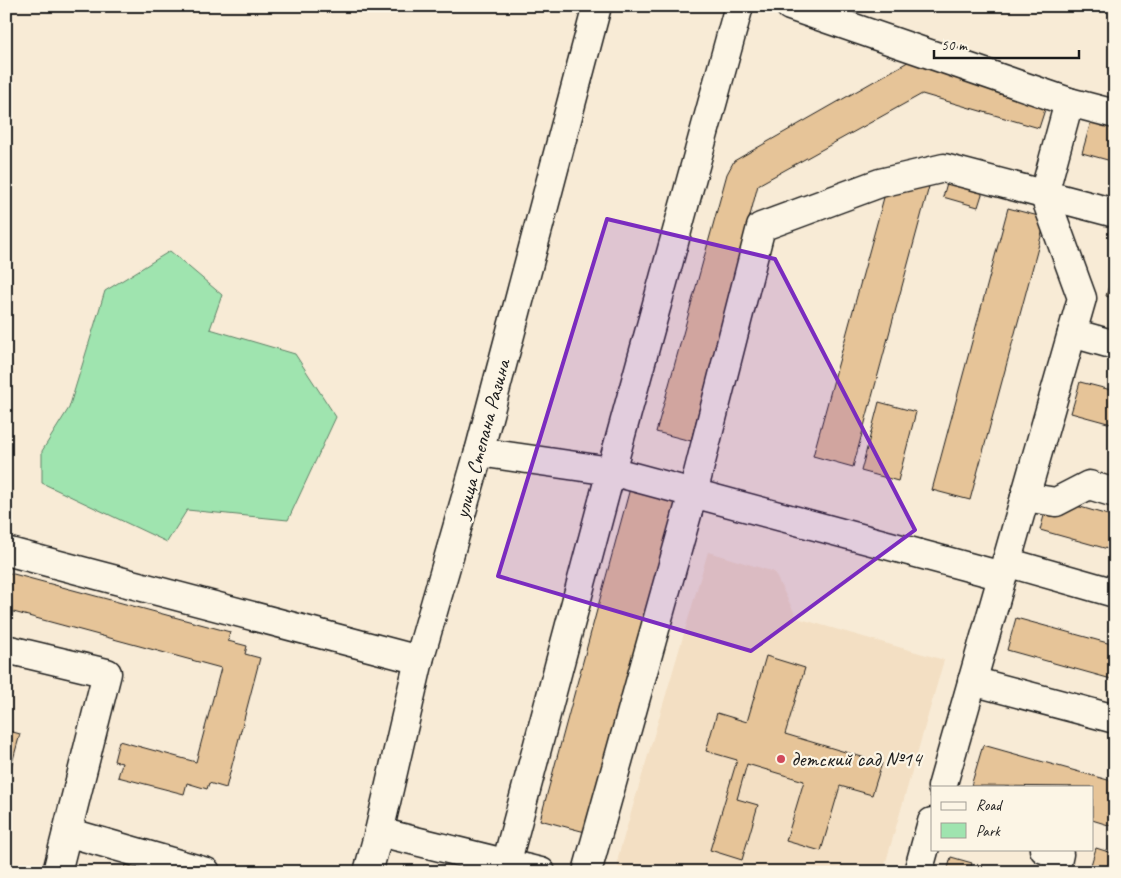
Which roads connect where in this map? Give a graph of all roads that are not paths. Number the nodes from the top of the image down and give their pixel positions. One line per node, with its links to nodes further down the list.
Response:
1 (597, 6): 10 (street, улица Степана Разина)
2 (739, 6): 11 (street)
3 (790, 6): 4 (street)
4 (1069, 102): 5 (street); 6 (street)
5 (1115, 114)
6 (1044, 194): 7 (street); 8 (street); 12 (street)
7 (1115, 213)
8 (1072, 333): 9 (street); 14 (street)
9 (1115, 345)
10 (479, 452): 11 (street); 19 (street, улица Степана Разина)
11 (611, 471): 12 (street); 27 (street)
12 (693, 493): 16 (street); 32 (street)
13 (1115, 493): 14 (street)
14 (1025, 497): 16 (street)
15 (6, 551): 19 (street)
16 (1004, 569): 17 (street); 20 (street)
17 (1115, 593)
18 (6, 648): 24 (street)
19 (419, 660): 25 (street, улица Степана Разина)
20 (972, 681): 21 (street); 22 (street)
21 (1115, 719)
22 (942, 786)
23 (931, 826): 33 (street)
24 (67, 832): 28 (street); 29 (street)
25 (379, 832): 27 (street); 30 (street, улица Степана Разина)
26 (1047, 850): 34 (street)
27 (505, 867): 31 (street)
28 (58, 872)
29 (206, 872)
30 (368, 872)
31 (541, 872)
32 (587, 872)
33 (918, 872)
34 (1056, 872)

